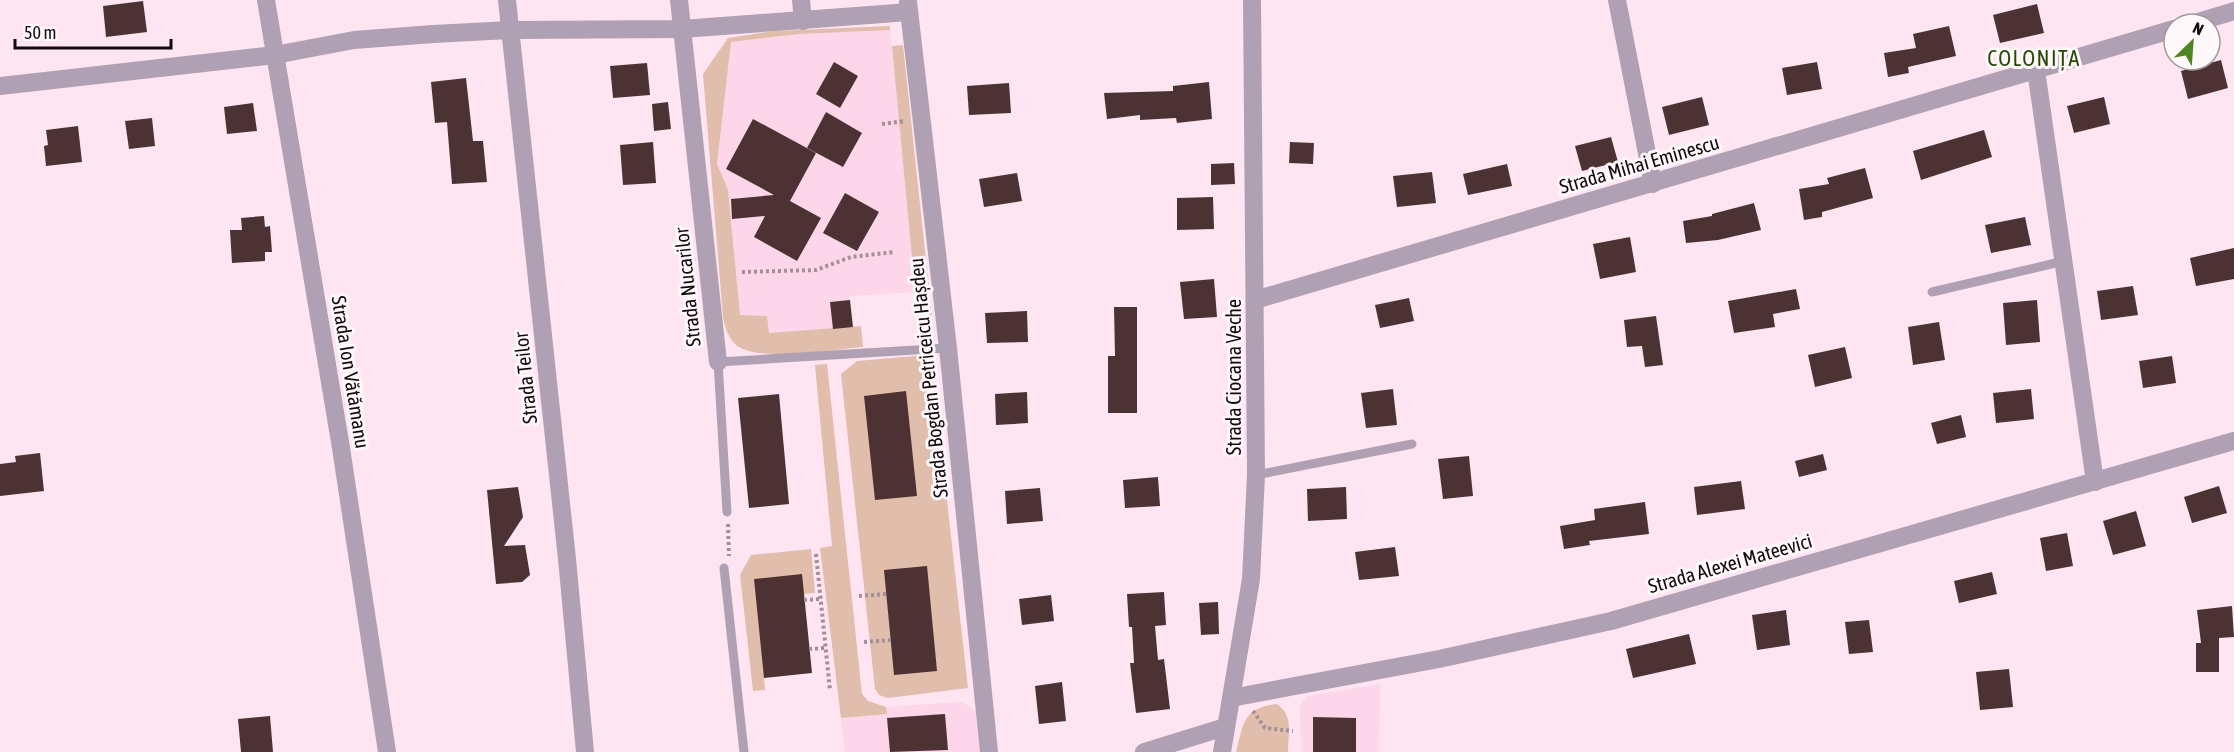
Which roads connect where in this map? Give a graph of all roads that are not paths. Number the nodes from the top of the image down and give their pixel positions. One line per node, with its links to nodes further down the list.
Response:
1 (266, 0): 12 (street, Strada Ion Vătămanu)
2 (507, 0): 10 (street, Strada Teilor)
3 (679, 0): 9 (street, Strada Nucarilor)
4 (801, 0): 8 (street)
5 (1252, 0): 18 (street, Strada Ciocana Veche)
6 (1617, 0): 15 (street)
7 (909, 6): 8 (street); 19 (street, Strada Bogdan Petriceicu Hașdeu)
8 (803, 21): 9 (street)
9 (682, 29): 10 (street); 20 (street, Strada Nucarilor)
10 (510, 30): 12 (street); 30 (street, Strada Teilor)
11 (2162, 33): 13 (street, Strada Mihai Eminescu)
12 (275, 55): 14 (street); 29 (street, Strada Ion Vătămanu)
13 (2036, 70): 15 (street, Strada Mihai Eminescu); 16 (street)
14 (0, 86)
15 (1653, 184): 18 (street, Strada Mihai Eminescu)
16 (2064, 261): 17 (lane); 24 (street)
17 (1932, 292)
18 (1255, 300): 23 (street, Strada Ciocana Veche)
19 (948, 348): 20 (lane); 32 (street, Strada Bogdan Petriceicu Hașdeu)
20 (718, 362): 25 (lane, Strada Nucarilor)
21 (2234, 441): 24 (street, Strada Alexei Mateevici)
22 (1412, 444): 23 (lane)
23 (1256, 475): 27 (street, Strada Ciocana Veche)
24 (2095, 482): 27 (street, Strada Alexei Mateevici)
25 (728, 512)
26 (724, 568): 31 (lane)
27 (1237, 697): 28 (street, Strada Ciocana Veche)
28 (1225, 727): 33 (street); 34 (street, Strada Ciocana Veche)
29 (387, 752)
30 (585, 752)
31 (744, 752)
32 (989, 752)
33 (1144, 752)
34 (1222, 752)

